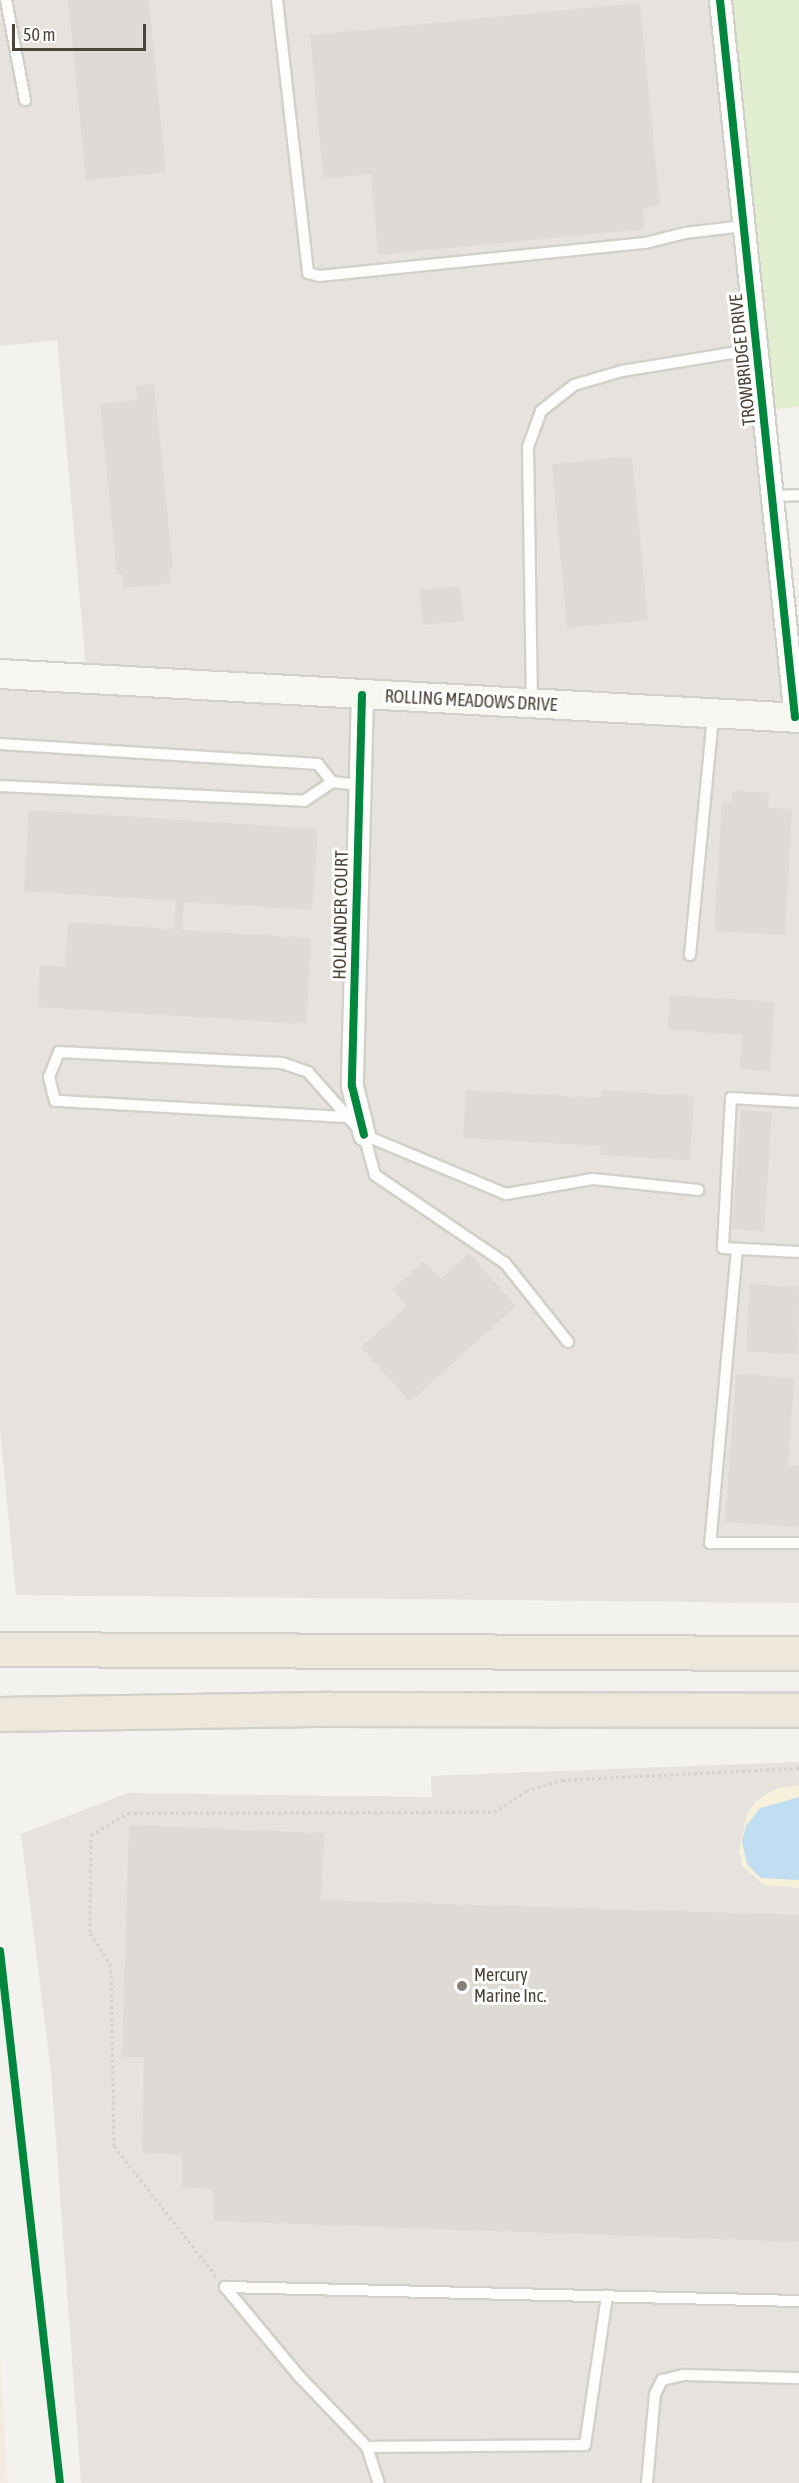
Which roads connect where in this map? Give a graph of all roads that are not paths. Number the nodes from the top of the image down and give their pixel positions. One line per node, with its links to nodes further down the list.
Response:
1 (6, 0): 4 (lane)
2 (276, 0): 5 (lane)
3 (720, 0): 5 (street, TROWBRIDGE DRIVE)
4 (25, 100)
5 (744, 226): 6 (street, TROWBRIDGE DRIVE)
6 (756, 349): 8 (street, TROWBRIDGE DRIVE); 11 (lane)
7 (799, 495): 8 (lane)
8 (772, 496): 13 (street, TROWBRIDGE DRIVE)
9 (0, 674): 10 (main road, ROLLING MEADOWS DRIVE)
10 (362, 695): 11 (main road, ROLLING MEADOWS DRIVE); 16 (street, HOLLANDER COURT)
11 (532, 704): 12 (main road, ROLLING MEADOWS DRIVE)
12 (712, 713): 13 (main road, ROLLING MEADOWS DRIVE); 18 (lane)
13 (797, 717)
14 (0, 744): 15 (lane)
15 (332, 782): 16 (lane); 17 (lane)
16 (360, 785): 21 (street, HOLLANDER COURT)
17 (0, 786)
18 (690, 955)
19 (799, 1102): 23 (lane)
20 (345, 1117): 20 (lane); 21 (lane)
21 (364, 1135): 22 (lane); 25 (lane)
22 (698, 1190)
23 (737, 1249): 24 (lane); 26 (lane)
24 (799, 1252)
25 (568, 1342)
26 (799, 1543)
27 (0, 1649): 28 (highway)
28 (799, 1653)
29 (799, 1710): 30 (highway)
30 (0, 1716)
31 (607, 2296): 32 (lane); 34 (lane); 34 (lane)
32 (799, 2301)
33 (799, 2378): 36 (lane)
34 (367, 2447): 35 (lane)
35 (379, 2483)
36 (647, 2483)

